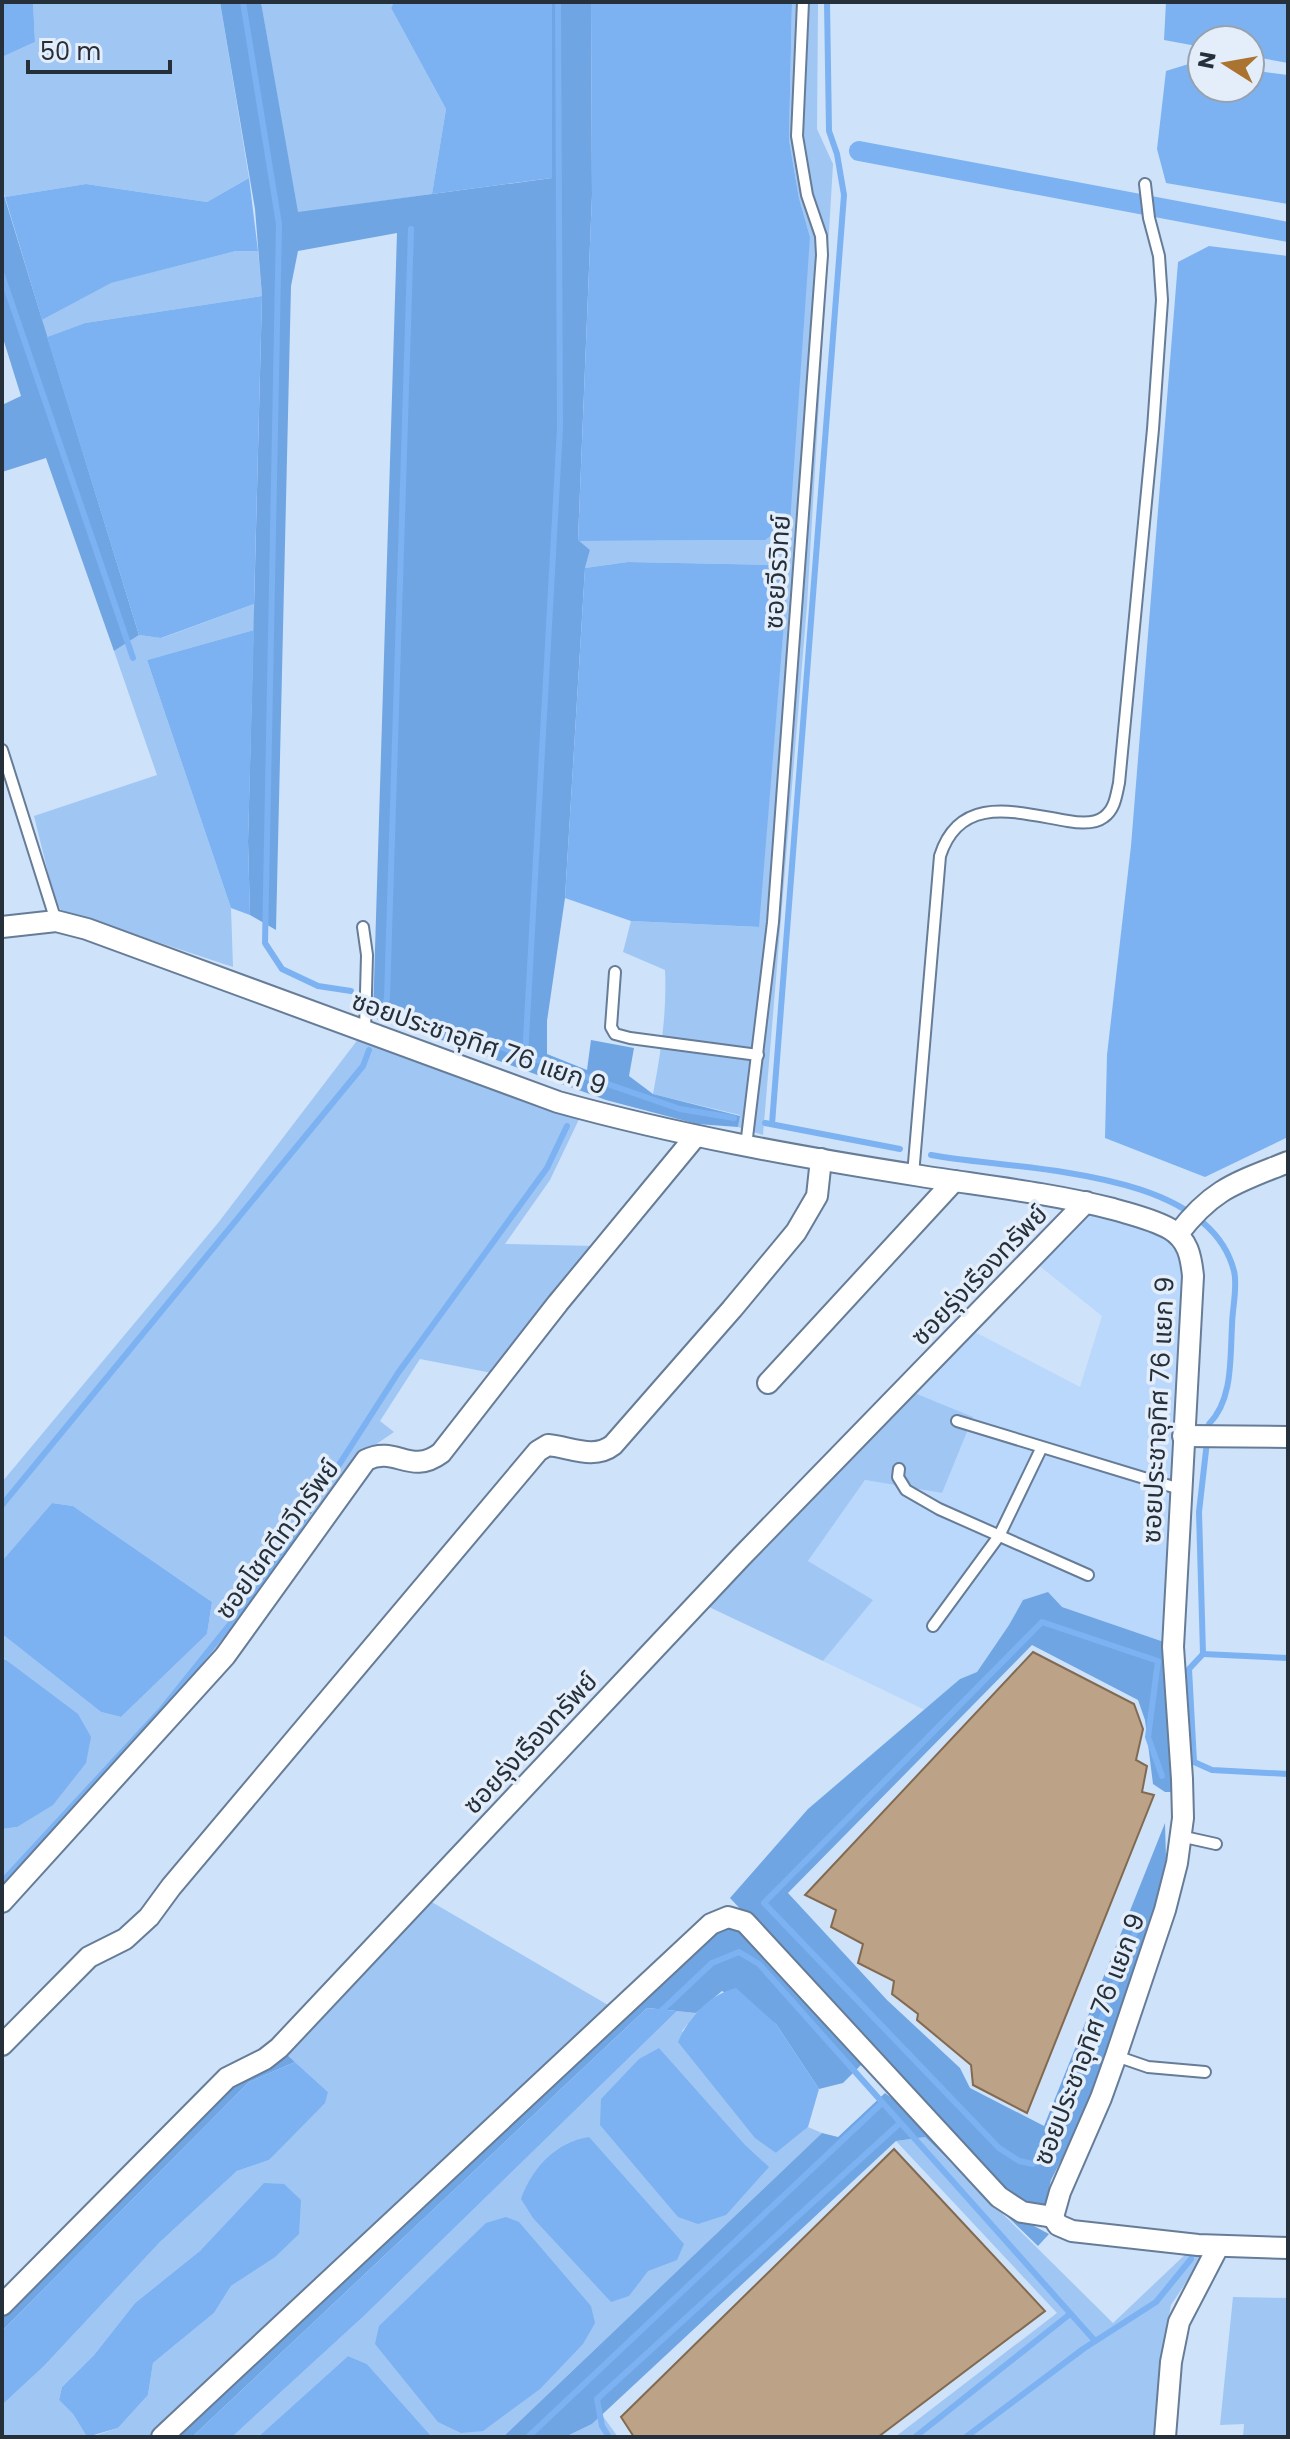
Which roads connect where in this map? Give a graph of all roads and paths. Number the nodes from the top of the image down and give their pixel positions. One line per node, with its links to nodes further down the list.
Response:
1 (803, 2): 9 (lane, ซอยวีรวิทย์)
2 (1145, 184): 14 (lane)
3 (2, 750): 4 (lane)
4 (56, 921): 5 (street, ซอยประชาอุทิศ 76 แยก 9); 8 (street, ซอยประชาอุทิศ 76 แยก 9)
5 (2, 927)
6 (363, 927): 8 (lane)
7 (615, 972): 9 (lane)
8 (365, 1030): 10 (street, ซอยประชาอุทิศ 76 แยก 9)
9 (758, 1055): 11 (lane, ซอยวีรวิทย์)
10 (695, 1137): 11 (street, ซอยประชาอุทิศ 76 แยก 9); 30 (street, ซอยโชคดีทวีทรัพย์)
11 (746, 1146): 12 (street, ซอยประชาอุทิศ 76 แยก 9)
12 (821, 1159): 14 (street, ซอยประชาอุทิศ 76 แยก 9); 31 (street)
13 (1288, 1162): 17 (street)
14 (913, 1175): 15 (street, ซอยประชาอุทิศ 76 แยก 9)
15 (954, 1181): 16 (street, ซอยประชาอุทิศ 76 แยก 9); 18 (street)
16 (1086, 1202): 17 (street, ซอยประชาอุทิศ 76 แยก 9); 37 (street, ซอยรุ่งเรืองทรัพย์)
17 (1178, 1234): 20 (street, ซอยประชาอุทิศ 76 แยก 9)
18 (768, 1383)
19 (957, 1421): 22 (lane)
20 (1183, 1436): 21 (street); 24 (street, ซอยประชาอุทิศ 76 แยก 9)
21 (1288, 1437)
22 (1041, 1449): 24 (lane); 25 (lane)
23 (899, 1469): 25 (lane)
24 (1180, 1489): 28 (street, ซอยประชาอุทิศ 76 แยก 9)
25 (999, 1536): 26 (lane); 27 (lane)
26 (1088, 1575)
27 (933, 1626)
28 (1180, 1836): 29 (lane); 32 (street, ซอยประชาอุทิศ 76 แยก 9)
29 (1216, 1844)
30 (2, 1902)
31 (2, 2045)
32 (1116, 2056): 33 (lane); 34 (street, ซอยประชาอุทิศ 76 แยก 9)
33 (1205, 2072)
34 (1053, 2217): 35 (street); 38 (street)
35 (1218, 2247): 36 (street); 39 (street)
36 (1288, 2248)
37 (2, 2305)
38 (162, 2437)
39 (1165, 2437)

